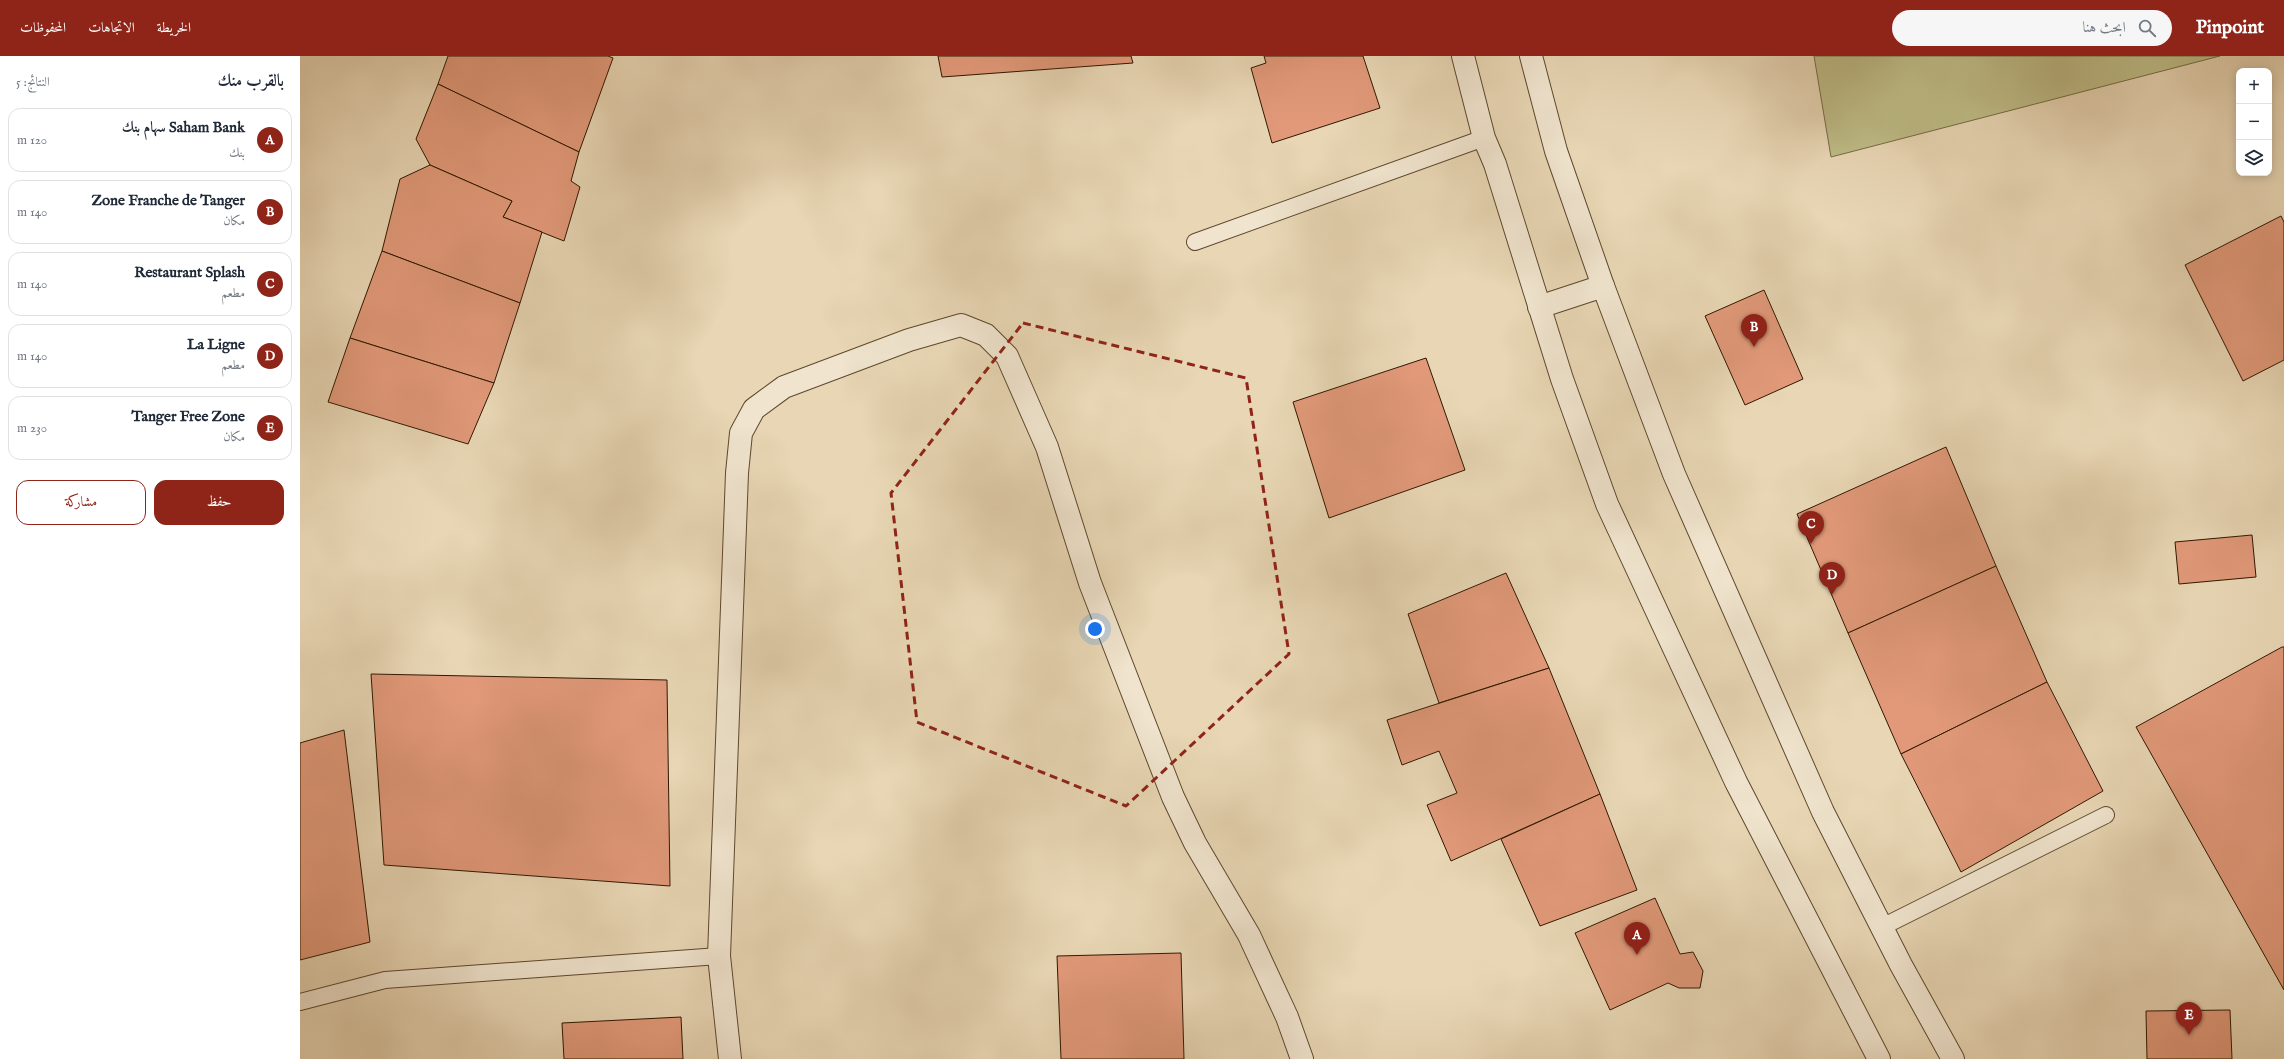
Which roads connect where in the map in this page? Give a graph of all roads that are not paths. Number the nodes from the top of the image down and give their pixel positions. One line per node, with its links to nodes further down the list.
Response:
1 (1463, 56): 3 (street)
2 (1531, 56): 5 (street)
3 (1484, 138): 4 (lane); 6 (street)
4 (1195, 242)
5 (1603, 286): 6 (street); 8 (street)
6 (1539, 307): 13 (street)
7 (2106, 815): 8 (lane)
8 (1882, 927): 14 (street)
9 (719, 956): 10 (lane); 11 (street); 12 (street)
10 (300, 1002)
11 (730, 1059)
12 (1302, 1059)
13 (1879, 1059)
14 (1953, 1059)

